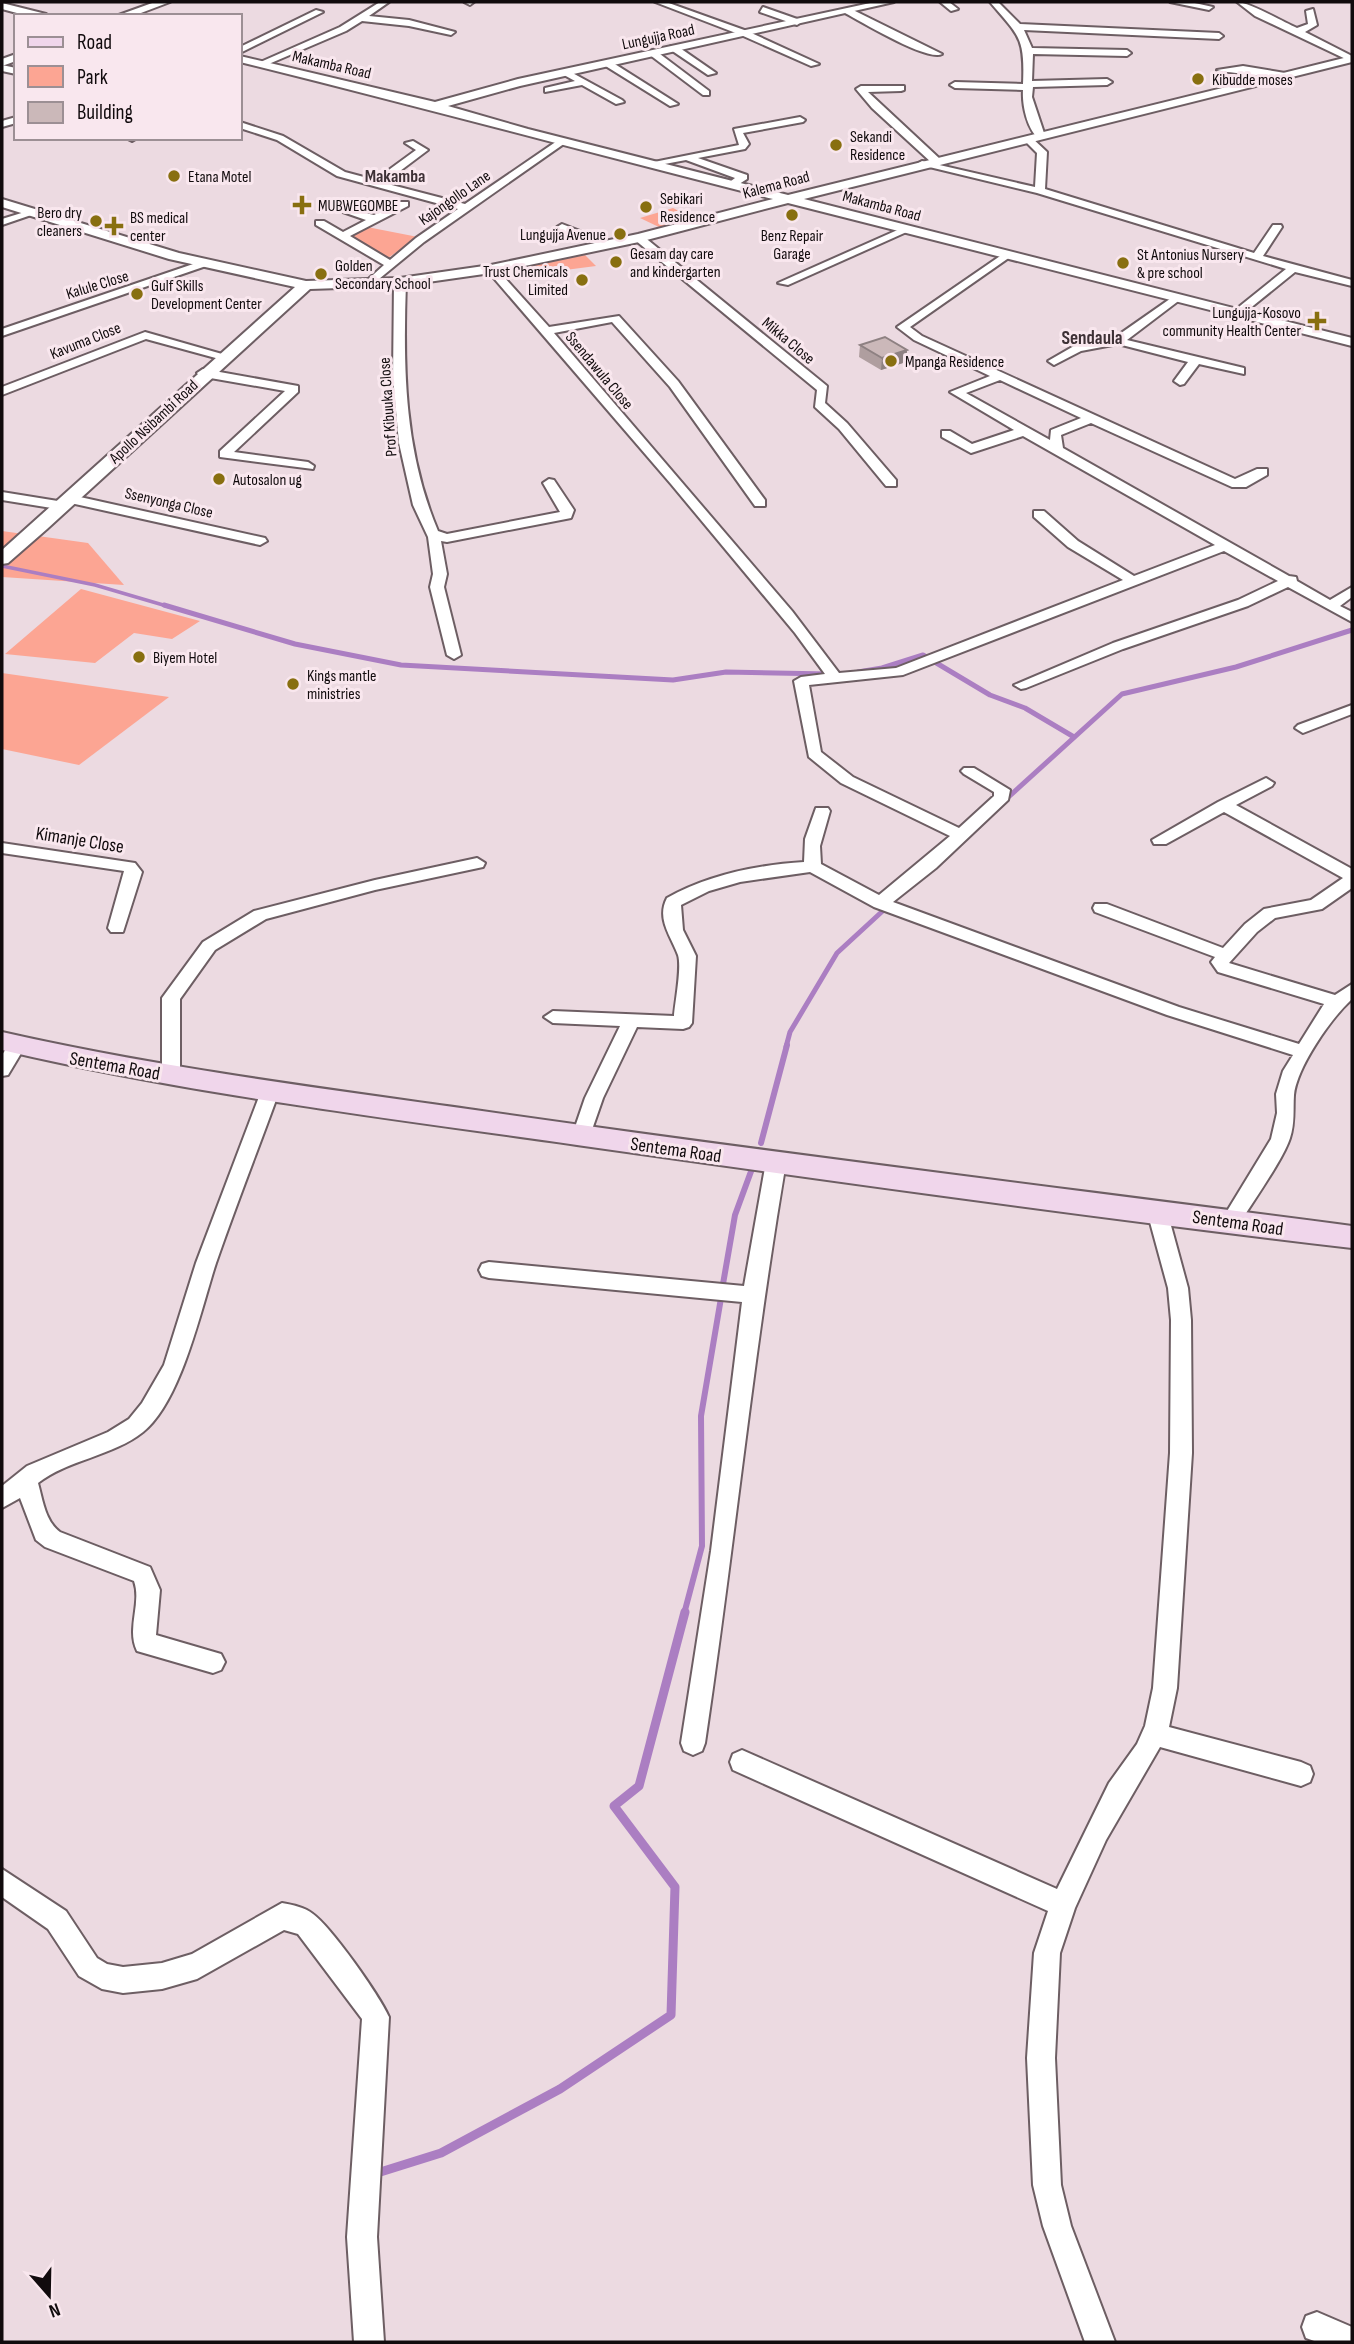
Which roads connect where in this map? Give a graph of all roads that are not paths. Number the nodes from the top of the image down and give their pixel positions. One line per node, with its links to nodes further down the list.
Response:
1 (165, 2): 18 (street)
2 (385, 2): 20 (street)
3 (664, 2): 25 (street)
4 (889, 2): 10 (street, Lungujja Road)
5 (944, 2): 13 (street)
6 (994, 2): 23 (street)
7 (1166, 2): 16 (street)
8 (1174, 2): 11 (street)
9 (1241, 2): 26 (street)
10 (853, 6): 21 (street, Lungujja Road); 34 (street)
11 (1209, 7)
12 (4, 8): 17 (street)
13 (954, 9)
14 (763, 10): 21 (street)
15 (1310, 10): 26 (street)
16 (1169, 13)
17 (32, 14)
18 (127, 14)
19 (316, 14): 30 (street)
20 (362, 18): 24 (street); 38 (street)
21 (797, 22): 25 (street, Lungujja Road)
22 (1171, 24): 27 (street)
23 (1017, 27): 27 (street); 31 (street)
24 (451, 32)
25 (744, 33): 29 (street, Lungujja Road); 39 (street)
26 (1301, 33): 36 (street)
27 (1174, 36): 28 (street)
28 (1219, 37)
29 (674, 48): 32 (street, Lungujja Road); 42 (street)
30 (242, 50)
31 (1029, 51): 33 (street); 47 (street)
32 (653, 53): 37 (street, Lungujja Road); 50 (street)
33 (1127, 53)
34 (938, 54)
35 (242, 59): 38 (street, Makamba Road)
36 (1352, 59): 43 (street, Kalema Road)
37 (607, 63): 41 (street, Lungujja Road); 52 (street)
38 (261, 64): 53 (street, Makamba Road)
39 (814, 64)
40 (1222, 70): 43 (street)
41 (567, 72): 44 (street); 53 (street, Lungujja Road)
42 (711, 74)
43 (1285, 76): 56 (street, Kalema Road)
44 (583, 82): 49 (street); 51 (street)
45 (1107, 82): 47 (street)
46 (955, 85): 47 (street)
47 (1029, 85): 56 (street)
48 (901, 88): 60 (street)
49 (548, 90)
50 (706, 93)
51 (619, 102)
52 (673, 104)
53 (435, 106): 57 (street, Makamba Road)
54 (800, 120): 59 (street)
55 (242, 126): 63 (street)
56 (1034, 137): 60 (street, Kalema Road); 65 (street)
57 (562, 141): 61 (street, Makamba Road); 69 (street, Kajongollo Lane)
58 (410, 143): 63 (street)
59 (685, 157): 61 (street); 64 (street)
60 (936, 161): 62 (street, Kalema Road)
61 (654, 163): 64 (street, Makamba Road)
62 (922, 164): 65 (street); 66 (street, Kalema Road)
63 (377, 183): 69 (street)
64 (732, 184): 66 (street, Makamba Road)
65 (1040, 191): 82 (street)
66 (790, 199): 77 (street, Makamba Road); 79 (street, Kalema Road)
67 (2, 203): 71 (street, Kalema Road)
68 (404, 204): 72 (street)
69 (467, 208): 84 (street, Kajongollo Lane)
70 (347, 210): 72 (street)
71 (32, 213): 73 (street); 83 (street, Kalema Road)
72 (375, 219): 78 (street)
73 (2, 222)
74 (320, 223): 78 (street)
75 (562, 227): 80 (street)
76 (1277, 227): 82 (street)
77 (906, 230): 81 (street, Makamba Road); 88 (street)
78 (341, 237): 84 (street)
79 (639, 238): 80 (street, Kalema Road); 113 (street, Mikka Close)
80 (607, 245): 85 (street, Kalema Road)
81 (1006, 255): 92 (street, Makamba Road); 103 (street)
82 (1256, 258): 86 (street)
83 (202, 264): 90 (street, Kalema Road); 95 (street, Kalule Close)
84 (391, 265): 91 (street, Kajongollo Lane)
85 (491, 269): 87 (street, Kalema Road); 94 (street, Ssendawula Close)
86 (1292, 269): 89 (street); 93 (street)
87 (400, 282): 91 (street, Kalema Road); 118 (street, Prof Kibuuka Close)
88 (783, 283)
89 (1352, 283)
90 (306, 285): 91 (street, Kalema Road); 98 (street, Apollo Nsibambi Road)
91 (368, 285)
92 (1177, 297): 93 (street, Makamba Road); 96 (street)
93 (1238, 312): 97 (street, Makamba Road)
94 (548, 331): 116 (street); 129 (street, Ssendawula Close)
95 (2, 332)
96 (1118, 341): 99 (street); 100 (street)
97 (1352, 342)
98 (223, 356): 102 (street, Apollo Nsibambi Road); 105 (street, Kavuma Close)
99 (1054, 360)
100 (1196, 360): 101 (street); 104 (street)
101 (1240, 371)
102 (204, 373): 110 (street); 115 (street, Apollo Nsibambi Road)
103 (1000, 376): 106 (street); 107 (street)
104 (1180, 381)
105 (2, 391)
106 (1091, 418): 109 (street); 111 (street)
107 (1026, 431): 108 (street); 109 (street)
108 (946, 434)
109 (1057, 449): 120 (street)
110 (308, 466)
111 (1262, 472)
112 (549, 483): 118 (street)
113 (891, 483)
114 (2, 496): 115 (street, Ssenyonga Close)
115 (67, 503): 119 (street, Ssenyonga Close); 121 (street, Apollo Nsibambi Road)
116 (761, 503)
117 (1040, 514): 123 (street)
118 (431, 531): 127 (street, Prof Kibuuka Close)
119 (260, 541)
120 (1227, 545): 122 (street); 123 (street)
121 (2, 559)
122 (1291, 580): 125 (street); 130 (street)
123 (1133, 581): 128 (street)
124 (1352, 592): 125 (street)
125 (1332, 606): 126 (street)
126 (1352, 618)
127 (454, 655)
128 (921, 662): 129 (street)
129 (832, 673): 137 (street)
130 (1021, 685)
131 (1352, 709): 132 (street)
132 (1303, 728)
133 (969, 771): 137 (street)
134 (1266, 783): 135 (street)
135 (1224, 805): 138 (street); 142 (street)
136 (822, 811): 141 (street)
137 (960, 835): 143 (street)
138 (1160, 840)
139 (2, 848): 145 (street, Kimanje Close)
140 (477, 863): 153 (street)
141 (813, 867): 143 (street); 149 (street)
142 (1352, 878): 146 (street)
143 (880, 903): 151 (street)
144 (1101, 908): 146 (street)
145 (117, 928)
146 (1226, 955): 147 (street)
147 (1345, 999): 151 (street)
148 (553, 1017): 149 (street)
149 (634, 1020): 155 (street)
150 (9, 1043): 152 (street); 153 (main road, Sentema Road)
151 (1304, 1052): 158 (street)
152 (2, 1070)
153 (171, 1075): 154 (main road, Sentema Road)
154 (271, 1089): 155 (main road, Sentema Road); 162 (street)
155 (581, 1136): 156 (main road, Sentema Road)
156 (776, 1162): 157 (main road, Sentema Road); 161 (street)
157 (1157, 1211): 158 (main road, Sentema Road); 165 (street)
158 (1231, 1221): 159 (main road, Sentema Road)
159 (1352, 1237)
160 (489, 1270): 161 (street)
161 (753, 1295): 166 (street)
162 (26, 1479): 163 (street); 164 (street)
163 (2, 1499)
164 (213, 1662)
165 (1154, 1734): 168 (street); 170 (street)
166 (693, 1743)
167 (742, 1762): 170 (street)
168 (1301, 1774)
169 (2, 1882): 172 (street)
170 (1063, 1905): 173 (street)
171 (1317, 2327): 174 (street)
172 (369, 2342)
173 (1100, 2342)
174 (1352, 2342)

